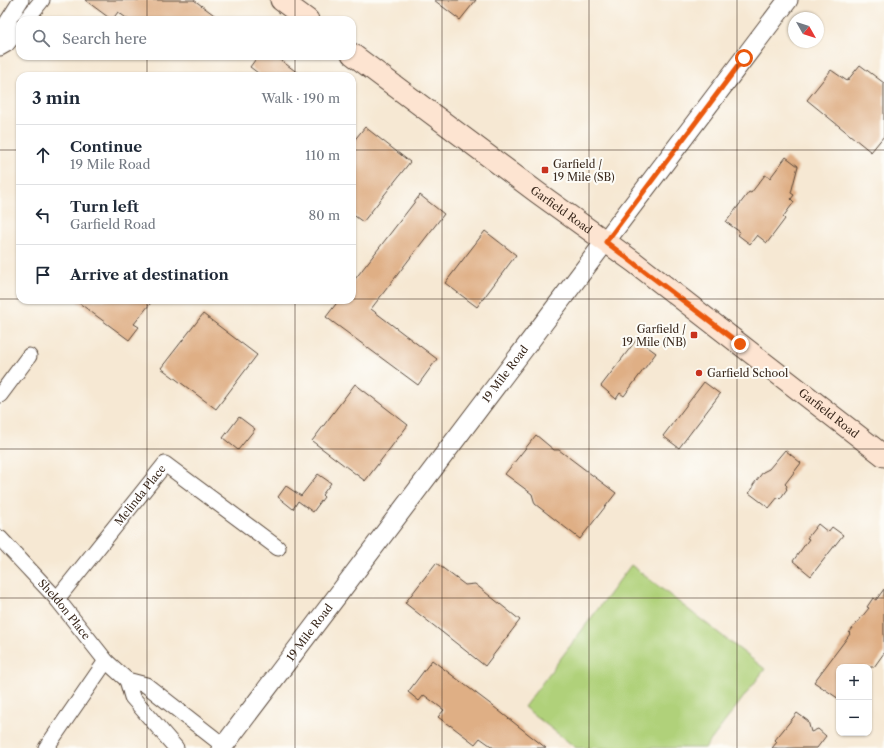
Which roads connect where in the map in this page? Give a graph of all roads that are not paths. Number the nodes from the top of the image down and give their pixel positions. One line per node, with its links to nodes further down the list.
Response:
1 (21, 0): 7 (street)
2 (42, 0): 5 (street)
3 (281, 0): 6 (main road)
4 (788, 0): 11 (street, 19 Mile Road)
5 (29, 16)
6 (303, 16)
7 (0, 33)
8 (16, 33): 9 (street)
9 (0, 48)
10 (356, 57): 11 (main road, Garfield Road)
11 (606, 242): 14 (main road, Garfield Road); 20 (street, 19 Mile Road)
12 (29, 356): 13 (street)
13 (0, 395)
14 (884, 456)
15 (1, 540): 17 (street, Sheldon Place)
16 (278, 548): 17 (street, Melinda Place)
17 (57, 599): 18 (street, Sheldon Place)
18 (106, 661): 19 (street, Sheldon Place); 21 (street)
19 (127, 680): 20 (street, Sheldon Place); 22 (street, Sheldon Place)
20 (223, 747)
21 (46, 748)
22 (176, 748)

